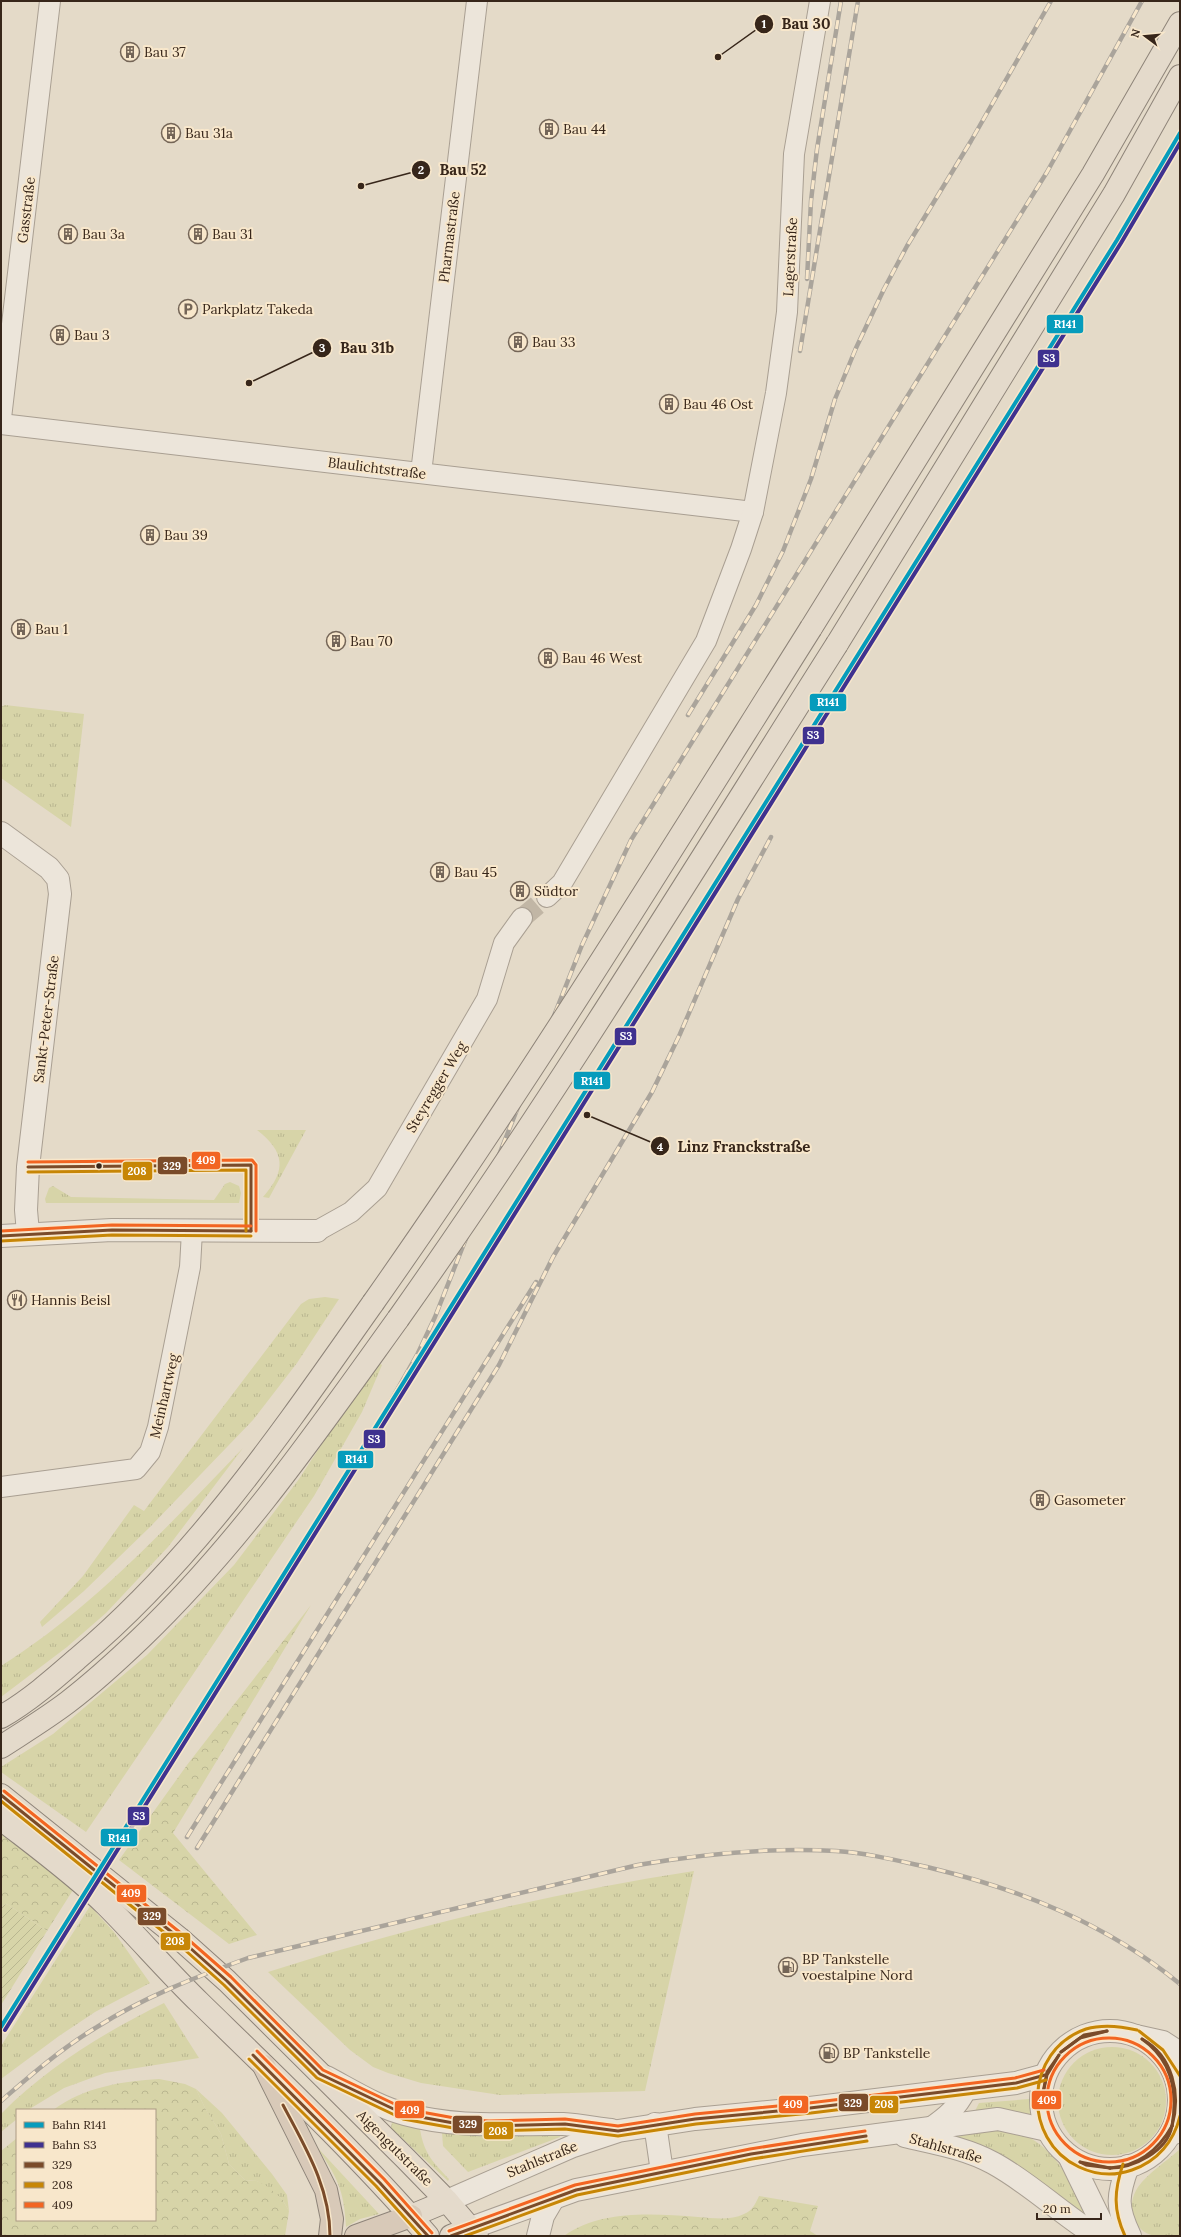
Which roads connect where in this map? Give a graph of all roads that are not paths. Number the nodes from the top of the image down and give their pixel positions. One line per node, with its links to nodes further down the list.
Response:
1 (50, 1): 6 (street, Gasstraße)
2 (477, 1): 9 (street, Pharmastraße)
3 (820, 1): 10 (street, Lagerstraße)
4 (1180, 23): 19 (main road, bridge)
5 (1180, 76): 20 (main road, bridge)
6 (6, 328): 7 (street, Gasstraße)
7 (1, 418)
8 (1, 424): 9 (street, Blaulichtstraße)
9 (421, 473): 10 (street, Blaulichtstraße)
10 (753, 512): 12 (street, Lagerstraße)
11 (1, 833): 16 (street, Sankt-Peter-Straße)
12 (546, 896)
13 (522, 918): 15 (street, Steyregger Weg)
14 (192, 1230): 15 (street); 16 (street); 18 (street, Meinhartweg)
15 (317, 1231)
16 (28, 1233): 17 (street)
17 (1, 1236)
18 (1, 1487)
19 (6, 1714)
20 (1, 1747)
21 (1, 1795): 26 (main road, Aigengutstraße)
22 (1, 1819): 25 (main road)
23 (1136, 2035): 24 (street); 27 (street); 34 (street)
24 (1180, 2052)
25 (264, 2066): 40 (main road); 42 (highway)
26 (320, 2074): 32 (street); 39 (main road, Aigengutstraße)
27 (1045, 2076): 28 (street, Stahlstraße); 31 (street)
28 (966, 2090): 29 (street, Stahlstraße); 30 (street)
29 (655, 2124): 32 (street, Stahlstraße); 37 (street)
30 (930, 2128): 31 (street, Stahlstraße); 33 (street, Stahlstraße)
31 (1047, 2130): 35 (street)
32 (618, 2131): 39 (street, Stahlstraße)
33 (892, 2133): 37 (street, Stahlstraße); 46 (street, Stahlstraße)
34 (1174, 2134): 36 (street)
35 (1069, 2156): 36 (street); 47 (street)
36 (1128, 2166): 48 (street)
37 (662, 2172): 38 (street, Stahlstraße)
38 (553, 2199): 41 (street, Stahlstraße); 45 (street)
39 (447, 2201): 40 (main road); 41 (main road, Aigengutstraße)
40 (411, 2216): 43 (highway); 44 (main road)
41 (466, 2233)
42 (330, 2236)
43 (356, 2236)
44 (428, 2236)
45 (538, 2236)
46 (1097, 2236)
47 (1108, 2236)
48 (1130, 2236)

